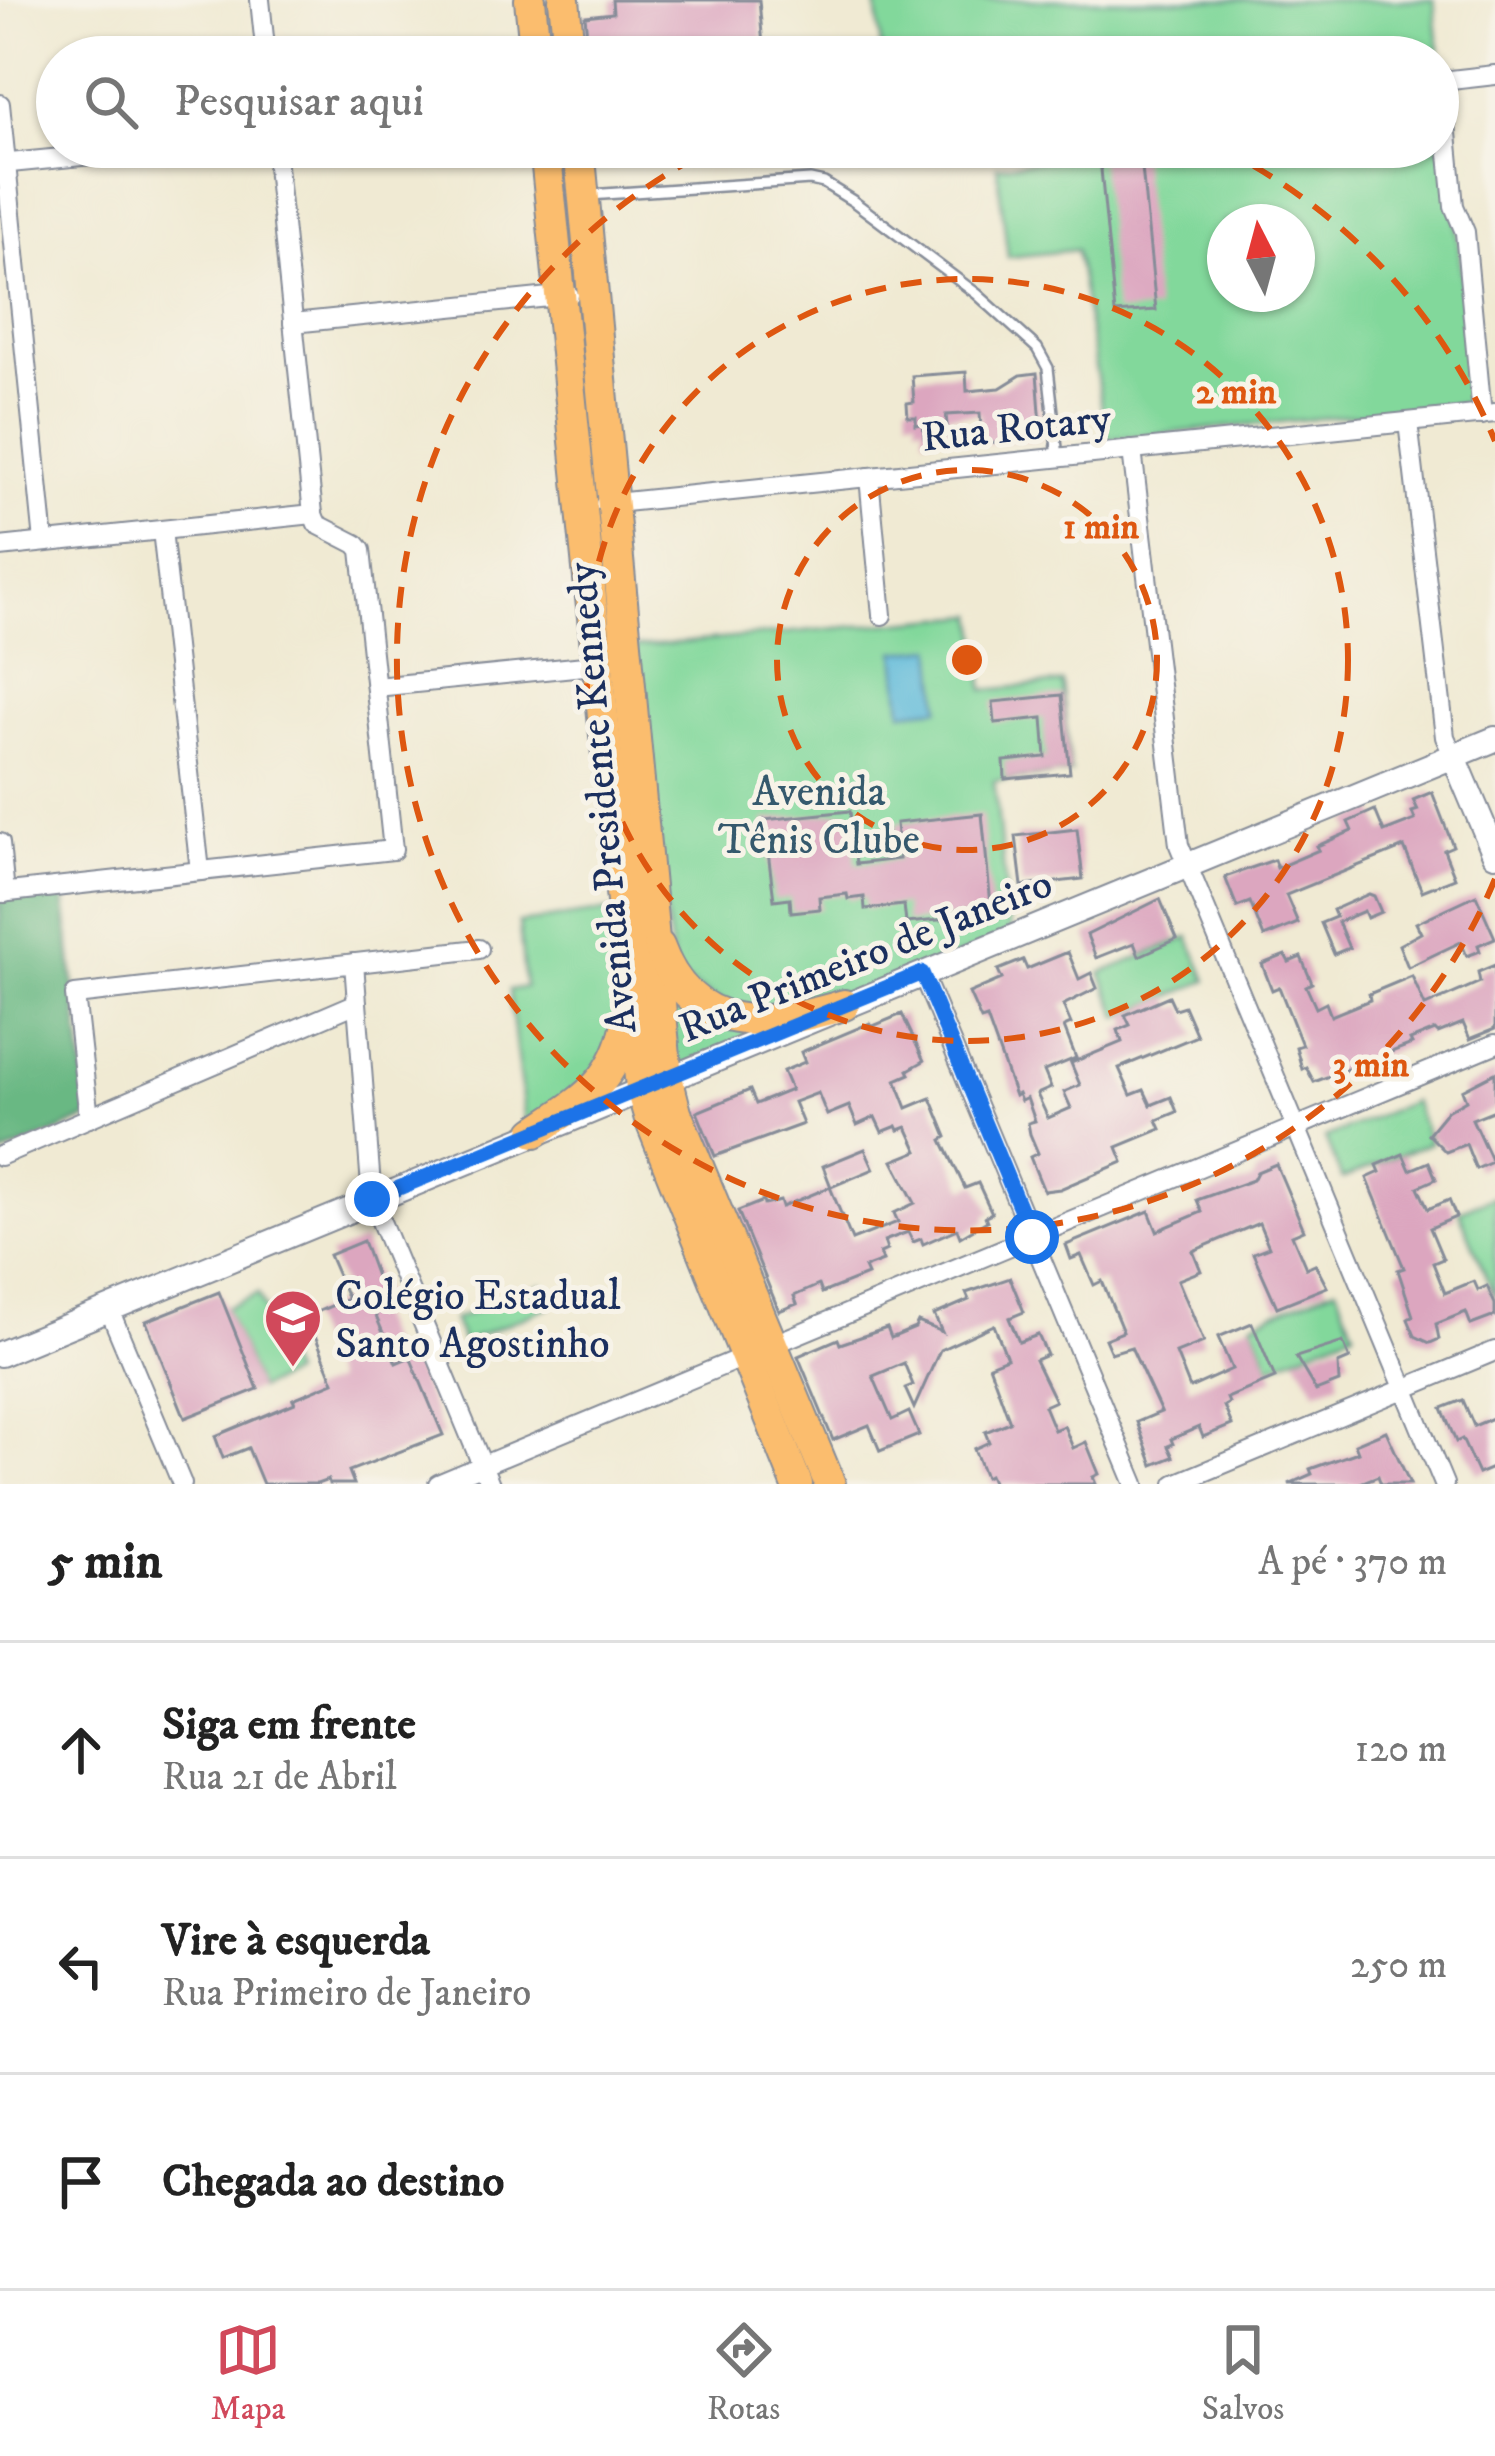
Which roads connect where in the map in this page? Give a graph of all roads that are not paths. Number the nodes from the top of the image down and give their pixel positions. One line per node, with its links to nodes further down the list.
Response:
1 (260, 0): 4 (street)
2 (530, 0): 5 (main road)
3 (564, 0): 6 (main road)
4 (264, 36)
5 (534, 36)
6 (568, 36)
7 (1495, 75): 8 (street)
8 (1459, 79)
9 (0, 104): 11 (street)
10 (36, 161): 11 (street)
11 (3, 164): 19 (street)
12 (277, 168): 21 (street)
13 (547, 168): 18 (main road, Avenida Presidente Kennedy)
14 (581, 168): 16 (main road, Avenida Presidente Kennedy)
15 (1450, 168): 22 (street)
16 (584, 196): 17 (main road, Avenida Presidente Kennedy); 25 (lane)
17 (594, 292): 18 (street); 27 (main road, Avenida Presidente Kennedy)
18 (560, 295): 21 (street); 28 (main road, Avenida Presidente Kennedy)
19 (21, 318): 20 (street); 31 (street)
20 (0, 320)
21 (293, 323): 29 (street)
22 (1488, 414): 23 (street, Rua Rotary)
23 (1408, 422): 24 (street, Rua Rotary); 37 (street)
24 (1132, 450): 25 (street, Rua Rotary); 40 (street)
25 (1058, 458): 26 (street, Rua Rotary)
26 (869, 477): 27 (street, Rua Rotary); 33 (street)
27 (615, 503): 28 (street, Rua Rotary); 34 (main road, Avenida Presidente Kennedy)
28 (582, 507): 34 (main road, Avenida Presidente Kennedy)
29 (313, 514): 30 (street); 35 (street)
30 (162, 530): 31 (street); 41 (street)
31 (44, 542): 32 (street)
32 (0, 547)
33 (882, 615)
34 (613, 663): 35 (street); 43 (main road, Avenida Presidente Kennedy); 44 (main road, Avenida Presidente Kennedy)
35 (376, 687): 41 (street)
36 (1495, 739): 37 (street, Rua Primeiro de Janeiro)
37 (1454, 757): 39 (street); 40 (street, Rua Primeiro de Janeiro)
38 (0, 843): 42 (street)
39 (1495, 854)
40 (1188, 866): 47 (street, Rua Primeiro de Janeiro); 53 (street)
41 (200, 872): 42 (street)
42 (3, 893)
43 (650, 918): 49 (main road); 51 (main road, Avenida Presidente Kennedy)
44 (626, 939): 51 (main road, Avenida Presidente Kennedy); 54 (main road)
45 (479, 949): 46 (street)
46 (354, 963): 48 (street); 52 (street)
47 (922, 973): 49 (street, Rua Primeiro de Janeiro); 57 (street)
48 (357, 1003): 52 (street); 56 (street)
49 (844, 1005): 51 (street, Rua Primeiro de Janeiro)
50 (1495, 1044): 53 (street)
51 (654, 1082): 54 (street, Rua Primeiro de Janeiro); 59 (main road, Avenida Presidente Kennedy)
52 (89, 1118): 55 (street)
53 (1296, 1127): 57 (street); 62 (street)
54 (535, 1132): 56 (street, Rua Primeiro de Janeiro)
55 (0, 1156)
56 (372, 1199): 58 (street, Rua Primeiro de Janeiro); 63 (street)
57 (1032, 1237): 59 (street); 68 (street)
58 (109, 1309): 61 (street, Rua Primeiro de Janeiro); 64 (street)
59 (758, 1351): 63 (street); 66 (main road, Avenida Presidente Kennedy); 67 (main road, Avenida Presidente Kennedy)
60 (1495, 1351): 62 (street)
61 (0, 1354)
62 (1405, 1389): 69 (street); 70 (street)
63 (486, 1475): 65 (street)
64 (182, 1484)
65 (438, 1484)
66 (797, 1484)
67 (830, 1484)
68 (1135, 1484)
69 (1174, 1484)
70 (1444, 1484)

